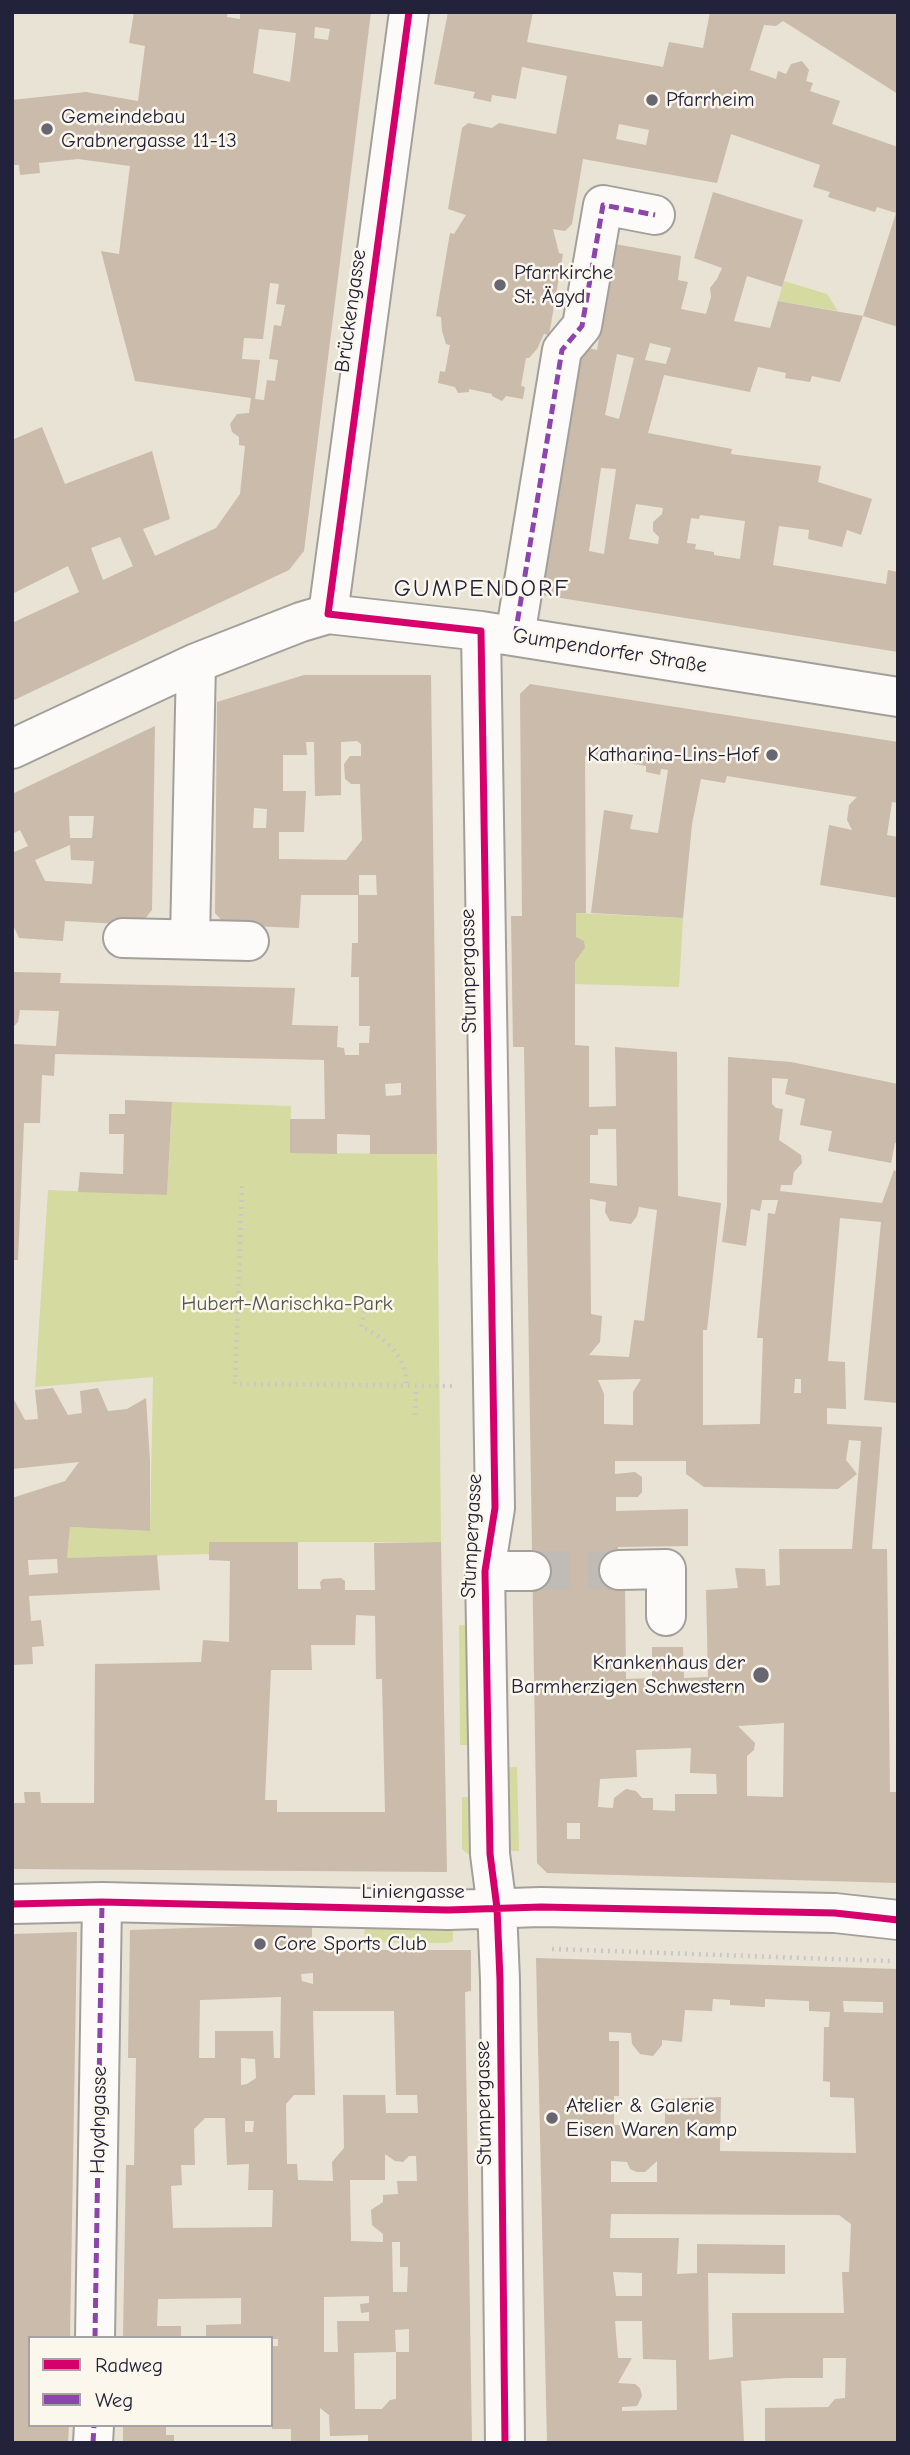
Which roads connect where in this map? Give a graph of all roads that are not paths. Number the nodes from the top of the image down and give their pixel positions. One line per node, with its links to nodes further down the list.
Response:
1 (409, 12): 3 (street, Brückengasse)
2 (655, 215): 4 (street)
3 (328, 614): 4 (street, Gumpendorfer Straße); 5 (street, Gumpendorfer Straße)
4 (498, 634): 6 (street, Gumpendorfer Straße); 12 (street, Stumpergasse)
5 (197, 663): 7 (street, Gumpendorfer Straße); 9 (street)
6 (898, 696)
7 (12, 748)
8 (122, 938): 9 (street)
9 (190, 939): 10 (street)
10 (249, 941)
11 (619, 1570): 14 (street)
12 (485, 1571): 13 (street); 17 (street, Stumpergasse)
13 (531, 1571)
14 (666, 1616)
15 (102, 1902): 16 (street, Liniengasse); 17 (street, Liniengasse); 19 (street, Haydngasse)
16 (12, 1904)
17 (497, 1908): 18 (street, Liniengasse); 20 (street, Stumpergasse)
18 (898, 1920)
19 (95, 2336)
20 (505, 2443)

